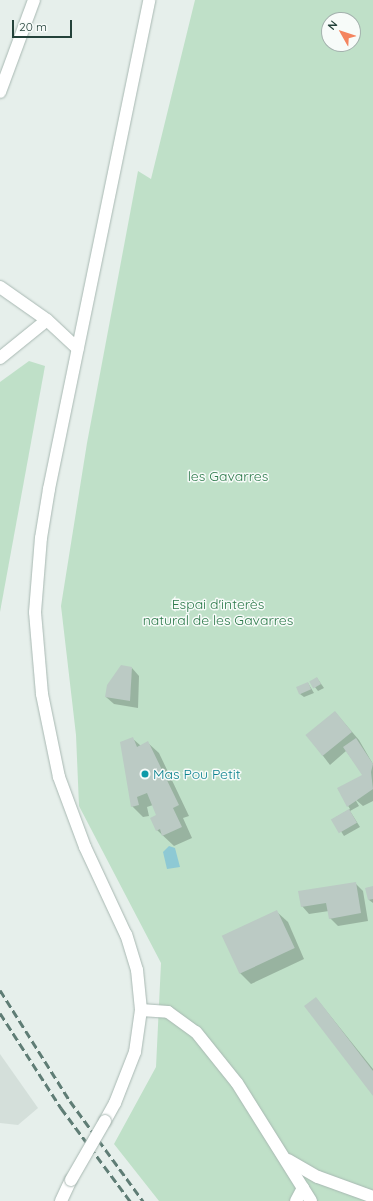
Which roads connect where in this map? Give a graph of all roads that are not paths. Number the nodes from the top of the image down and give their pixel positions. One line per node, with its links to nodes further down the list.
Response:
1 (149, 0): 6 (street)
2 (32, 1): 3 (street)
3 (0, 92)
4 (0, 287): 5 (street)
5 (47, 320): 6 (street); 7 (street)
6 (78, 349): 8 (street)
7 (0, 358)
8 (141, 1010): 9 (street); 12 (street, bridge)
9 (287, 1160): 10 (street); 11 (street)
10 (303, 1188): 13 (street); 14 (street)
11 (373, 1197)
12 (61, 1201)
13 (296, 1201)
14 (311, 1201)

